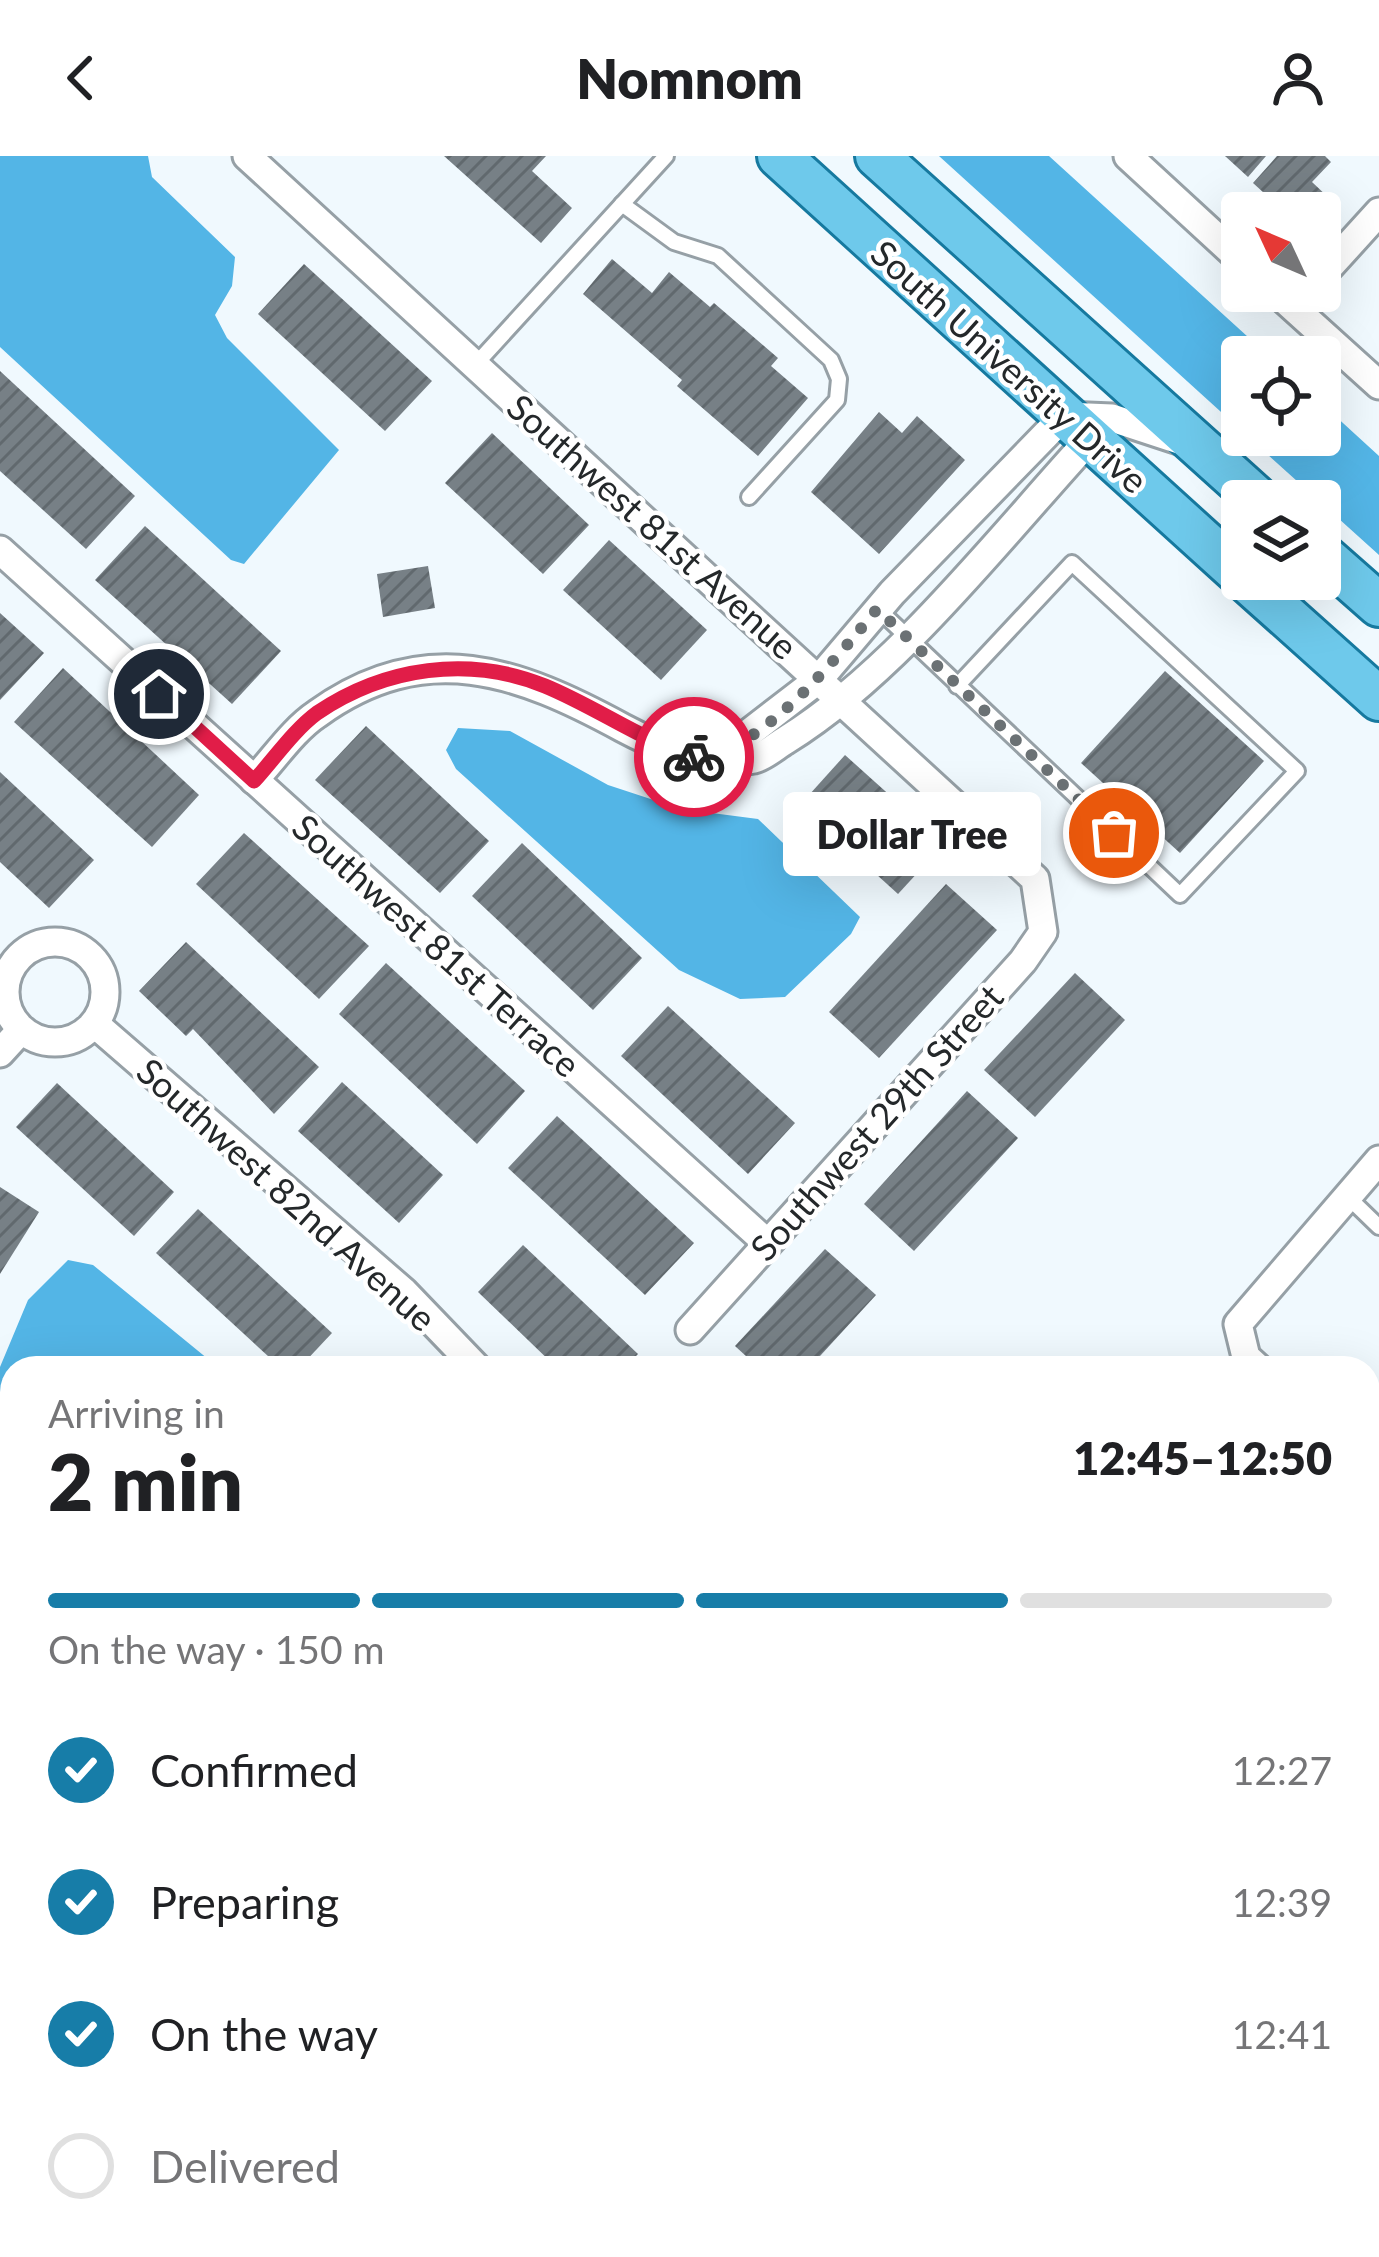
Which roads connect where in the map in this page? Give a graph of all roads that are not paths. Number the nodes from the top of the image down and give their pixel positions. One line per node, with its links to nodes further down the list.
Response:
1 (247, 156): 13 (street, Southwest 81st Avenue)
2 (666, 156): 6 (lane)
3 (779, 156): 11 (main road, South University Drive)
4 (878, 156): 12 (main road, South University Drive)
5 (1128, 156): 8 (street)
6 (622, 204): 13 (lane); 18 (lane)
7 (1379, 212): 9 (street)
8 (1221, 242)
9 (1341, 254)
10 (1307, 312): 14 (street)
11 (978, 338): 12 (main road); 15 (main road, South University Drive)
12 (1087, 345): 16 (main road, South University Drive)
13 (476, 364): 26 (street, Southwest 81st Avenue)
14 (1379, 386)
15 (1077, 428): 16 (street); 20 (main road, South University Drive); 24 (street); 25 (street)
16 (1197, 446): 17 (main road, South University Drive)
17 (1236, 480)
18 (749, 497)
19 (0, 550): 31 (street, Southwest 81st Terrace)
20 (1221, 557)
21 (1341, 572): 23 (main road)
22 (1269, 600): 28 (main road, South University Drive)
23 (1379, 605)
24 (877, 609): 25 (lane); 26 (street)
25 (906, 637): 27 (lane); 29 (street)
26 (820, 679): 29 (street, Southwest 81st Avenue); 30 (street)
27 (957, 686): 27 (lane)
28 (1379, 699)
29 (845, 702): 30 (street); 32 (street, Southwest 81st Avenue)
30 (719, 756): 31 (street)
31 (254, 781): 40 (street, Southwest 81st Terrace)
32 (1042, 906): 40 (street, Southwest 29th Street)
33 (9, 948): 34 (street); 35 (street)
34 (95, 1024): 35 (street); 42 (street, Southwest 82nd Avenue)
35 (21, 1030): 36 (street)
36 (0, 1054)
37 (1379, 1160): 38 (street)
38 (1347, 1196): 39 (lane); 43 (street)
39 (1379, 1227)
40 (766, 1242): 41 (street, Southwest 29th Street)
41 (691, 1330)
42 (465, 1356)
43 (1246, 1356)

